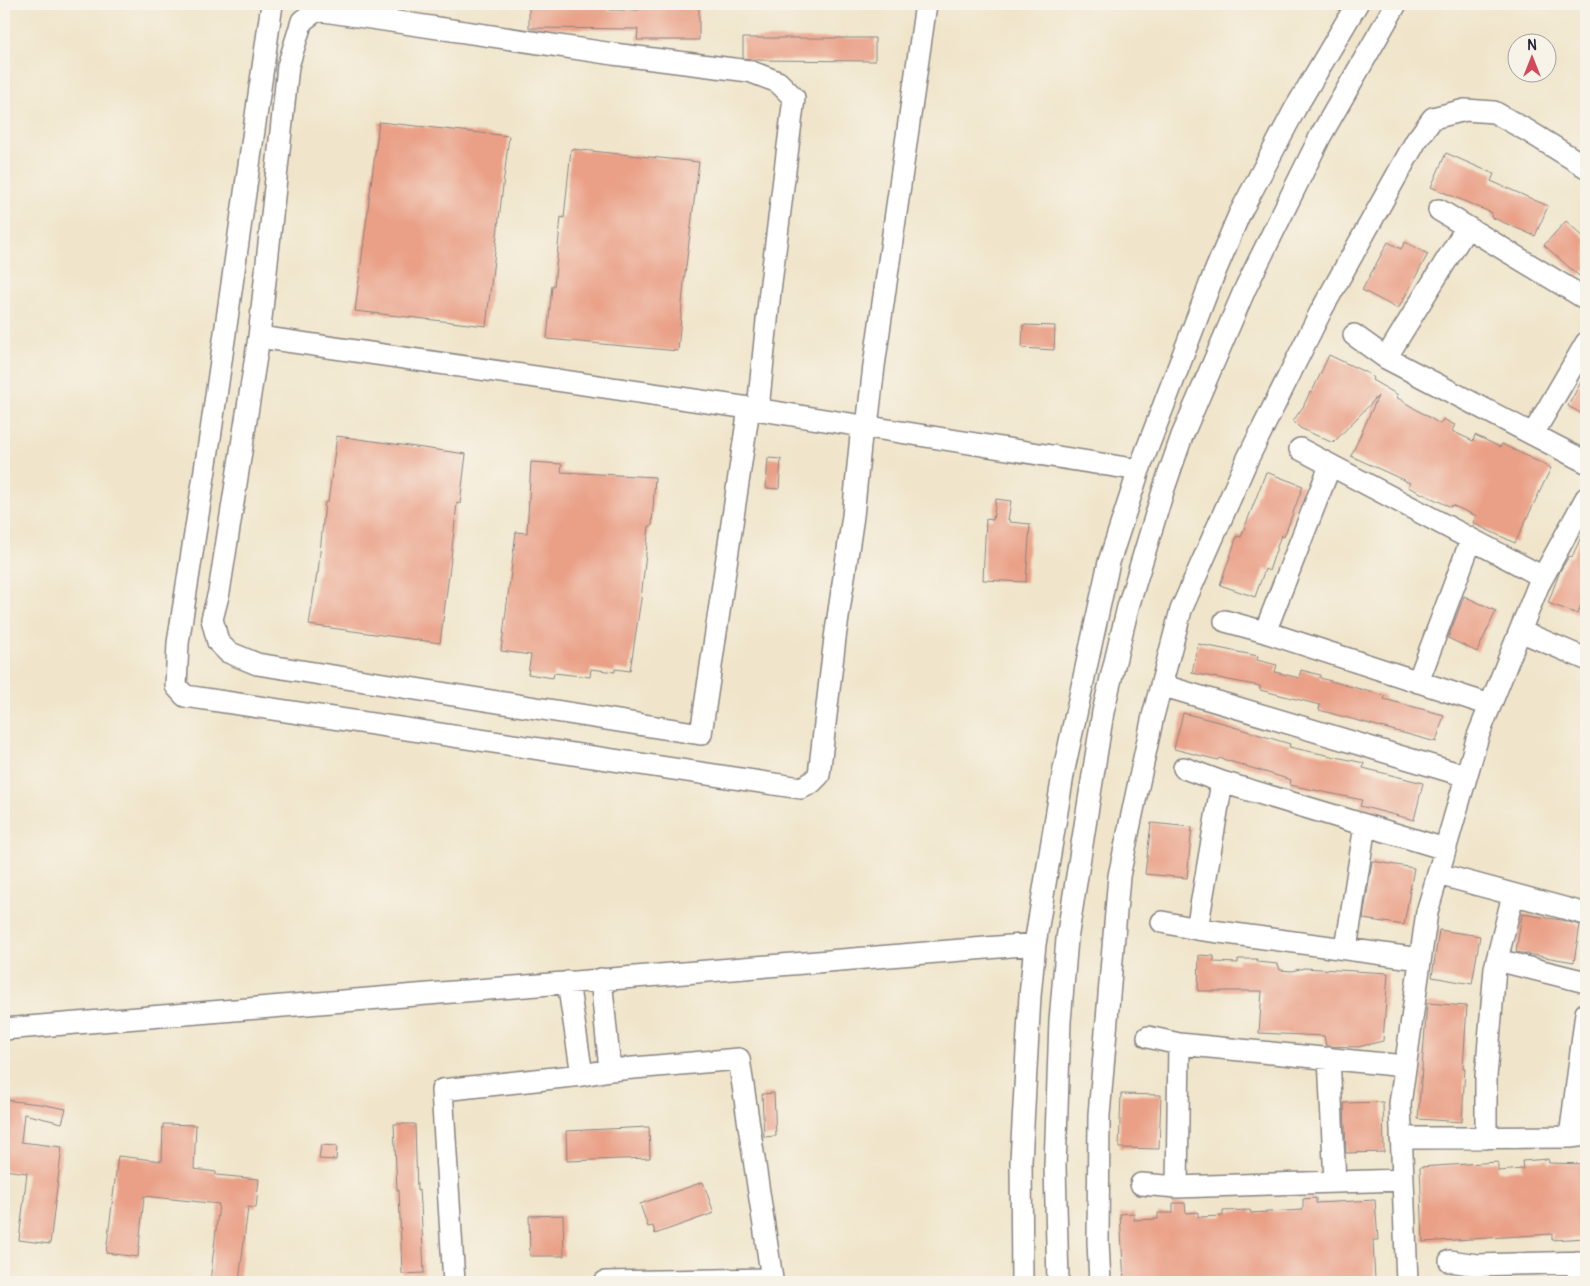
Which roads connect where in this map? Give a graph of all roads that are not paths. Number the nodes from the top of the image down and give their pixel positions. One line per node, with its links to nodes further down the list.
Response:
1 (272, 4): 14 (street)
2 (926, 4): 14 (street)
3 (1357, 4): 19 (street)
4 (1396, 4): 68 (street)
5 (1586, 167): 28 (street)
6 (1439, 210): 7 (street)
7 (1467, 227): 8 (street); 12 (street)
8 (1586, 298)
9 (1354, 335): 12 (street)
10 (260, 337): 13 (street); 13 (street); 13 (street)
11 (1586, 344): 15 (street)
12 (1386, 358): 15 (street)
13 (754, 408): 14 (street)
14 (864, 426): 19 (street)
15 (1533, 434): 17 (street)
16 (1300, 449): 18 (street)
17 (1586, 462)
18 (1330, 466): 21 (street); 25 (street)
19 (1139, 470): 40 (street)
20 (1586, 498): 22 (street)
21 (1471, 540): 22 (street); 27 (street)
22 (1542, 578): 24 (street)
23 (1225, 621): 25 (street)
24 (1520, 631): 26 (street); 29 (street)
25 (1265, 632): 27 (street)
26 (1586, 659)
27 (1418, 682): 29 (street)
28 (1161, 685): 31 (street); 69 (street)
29 (1490, 705): 31 (street)
30 (1184, 768): 32 (street)
31 (1466, 776): 34 (street)
32 (1222, 782): 33 (street); 39 (street)
33 (1365, 825): 34 (street); 41 (street)
34 (1445, 849): 35 (street)
35 (1438, 874): 36 (street); 42 (street)
36 (1513, 895): 37 (street); 43 (street)
37 (1586, 914)
38 (1162, 922): 39 (street)
39 (1197, 929): 41 (street)
40 (1035, 944): 44 (street); 67 (street)
41 (1346, 949): 42 (street)
42 (1420, 959): 52 (street)
43 (1497, 960): 46 (street); 57 (street)
44 (601, 980): 45 (street); 53 (street)
45 (568, 982): 48 (street); 54 (street)
46 (1586, 982)
47 (1586, 1014): 55 (street)
48 (4, 1029)
49 (1148, 1037): 50 (street)
50 (1179, 1044): 51 (street); 61 (street)
51 (1329, 1058): 52 (street); 59 (street)
52 (1405, 1066): 56 (street)
53 (610, 1070): 54 (street); 66 (street)
54 (582, 1075): 65 (street)
55 (1578, 1136): 57 (street)
56 (1401, 1138): 57 (street); 58 (street)
57 (1486, 1138)
58 (1402, 1180): 59 (street); 70 (street)
59 (1335, 1182): 61 (street)
60 (1141, 1184): 61 (street)
61 (1177, 1187)
62 (1450, 1261): 64 (street)
63 (1581, 1269): 64 (street)
64 (1478, 1274)
65 (454, 1282)
66 (604, 1282)
67 (1022, 1282)
68 (1058, 1282)
69 (1100, 1282)
70 (1407, 1282)

